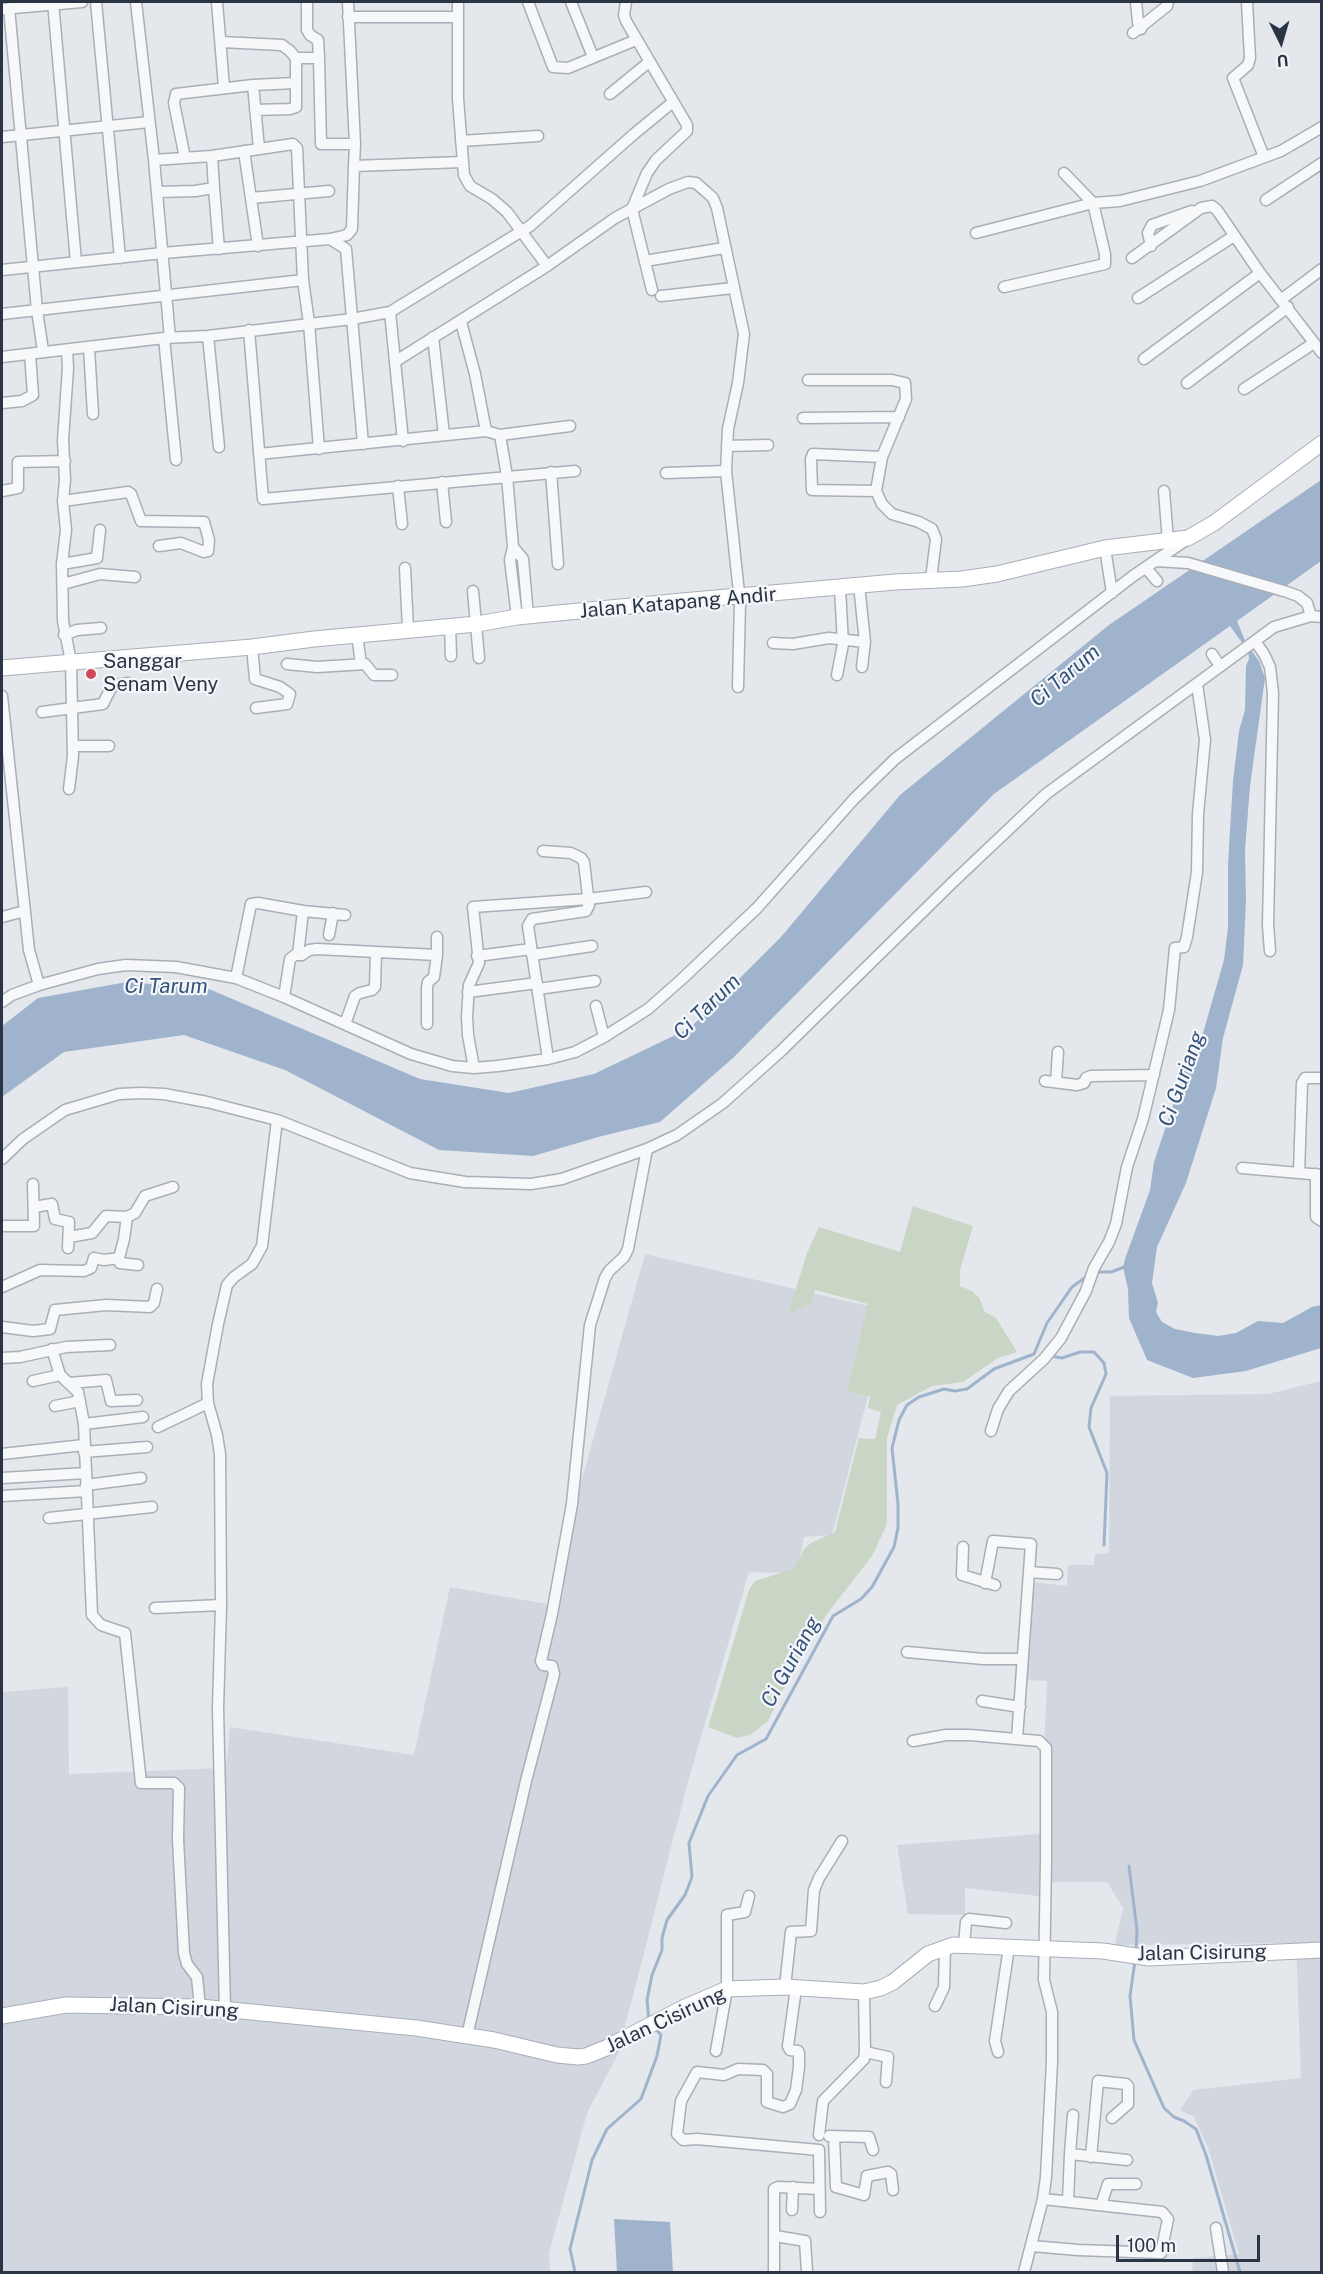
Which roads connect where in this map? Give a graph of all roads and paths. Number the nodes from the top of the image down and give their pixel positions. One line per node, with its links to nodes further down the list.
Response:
1 (82, 2): 14 (street)
2 (96, 2): 31 (street)
3 (136, 2): 30 (street)
4 (217, 2): 19 (street)
5 (308, 2): 22 (street)
6 (348, 2): 17 (street)
7 (459, 2): 16 (street)
8 (528, 2): 20 (street)
9 (571, 2): 20 (street)
10 (626, 2): 18 (street)
11 (1136, 2): 12 (street)
12 (1168, 2)
13 (1247, 2): 42 (street)
14 (53, 3): 15 (street); 33 (street)
15 (5, 9): 34 (street)
16 (458, 16): 17 (street); 37 (street)
17 (348, 17): 38 (street)
18 (636, 40): 20 (street); 23 (street)
19 (221, 42): 21 (street); 26 (street)
20 (593, 57)
21 (296, 58): 22 (street); 24 (street)
22 (319, 58): 38 (street)
23 (649, 62): 27 (street); 28 (street)
24 (295, 83): 25 (street); 29 (street)
25 (253, 85): 26 (street); 29 (street)
26 (224, 87): 43 (street)
27 (610, 94)
28 (673, 102): 57 (street); 58 (street)
29 (255, 110): 39 (street)
30 (149, 122): 31 (street); 44 (street)
31 (108, 126): 33 (street); 68 (street)
32 (1322, 127): 42 (street)
33 (65, 130): 34 (street); 71 (street)
34 (22, 135): 36 (street); 72 (street)
35 (538, 136): 37 (street)
36 (2, 137)
37 (461, 141): 45 (street)
38 (355, 144): 46 (street)
39 (259, 148): 40 (street); 52 (street)
40 (244, 151): 41 (street); 53 (street)
41 (212, 156): 43 (street); 49 (street)
42 (1264, 157): 55 (street)
43 (185, 158): 44 (street)
44 (154, 160): 51 (street)
45 (462, 162): 46 (street); 58 (street)
46 (354, 166): 61 (street)
47 (1319, 170): 54 (street)
48 (1064, 173): 55 (street)
49 (214, 188): 51 (street); 66 (street)
50 (329, 191): 52 (street)
51 (157, 192): 67 (street)
52 (297, 194): 53 (street); 62 (street)
53 (251, 198): 63 (street)
54 (1266, 200)
55 (1093, 203): 59 (street); 78 (street)
56 (1201, 208): 60 (street); 64 (street); 64 (street)
57 (632, 209): 65 (street); 70 (street); 73 (street)
58 (522, 231): 73 (street); 84 (street)
59 (976, 233)
60 (1234, 236): 76 (street); 81 (street)
61 (330, 238): 62 (street); 86 (street)
62 (302, 240): 63 (street); 77 (street)
63 (258, 246): 66 (street)
64 (1151, 246): 69 (street)
65 (724, 248): 70 (street); 79 (street)
66 (219, 249): 67 (street)
67 (163, 253): 68 (street); 80 (street)
68 (120, 258): 71 (street)
69 (1132, 258)
70 (645, 261): 79 (street)
71 (76, 262): 72 (street)
72 (33, 266): 75 (street); 83 (street)
73 (547, 266): 87 (street)
74 (1322, 269): 82 (street)
75 (2, 270)
76 (1260, 273): 82 (street); 100 (street)
77 (303, 280): 80 (street); 88 (street)
78 (1004, 287)
79 (734, 288): 117 (street)
80 (166, 294): 83 (street); 92 (street)
81 (1138, 298)
82 (1285, 303): 93 (street); 103 (street)
83 (37, 310): 85 (street); 96 (street)
84 (390, 312): 86 (street); 101 (street)
85 (2, 314)
86 (352, 319): 88 (street); 114 (street)
87 (461, 322): 91 (street); 110 (street)
88 (309, 323): 89 (street); 119 (street)
89 (249, 330): 90 (street); 120 (street)
90 (208, 336): 92 (street); 118 (street)
91 (433, 337): 101 (street); 111 (street)
92 (167, 338): 94 (street); 122 (street)
93 (1314, 343): 97 (street); 104 (street)
94 (89, 348): 95 (street); 106 (street)
95 (67, 350): 96 (street); 123 (street)
96 (43, 351): 98 (street)
97 (1322, 353)
98 (30, 354): 99 (street); 105 (street)
99 (2, 357)
100 (1144, 359)
101 (396, 361): 113 (street)
102 (808, 381): 107 (street)
103 (1187, 383)
104 (1244, 389)
105 (2, 403)
106 (93, 414)
107 (899, 417): 108 (street); 121 (street)
108 (803, 418)
109 (570, 426): 112 (street)
110 (486, 431): 111 (street); 112 (street)
111 (444, 435): 113 (street)
112 (500, 435): 128 (street)
113 (402, 441): 114 (street)
114 (363, 444): 119 (street)
115 (1322, 444): 138 (street, Jalan Katapang Andir)
116 (768, 445): 117 (street)
117 (727, 446): 125 (street)
118 (219, 447)
119 (319, 449): 120 (street)
120 (259, 454): 130 (street)
121 (882, 458): 132 (street); 132 (street)
122 (176, 460)
123 (65, 461): 131 (street); 134 (street)
124 (575, 471): 126 (street)
125 (726, 471): 127 (street); 155 (street)
126 (551, 472): 128 (street); 144 (street)
127 (666, 474)
128 (507, 476): 129 (street); 157 (street)
129 (442, 482): 130 (street); 135 (street)
130 (398, 486): 136 (street)
131 (2, 491)
132 (876, 491): 148 (street)
133 (1164, 491): 138 (street)
134 (63, 501): 139 (street); 143 (street)
135 (446, 522)
136 (402, 524)
137 (99, 530): 143 (street)
138 (1179, 541): 140 (street, Jalan Katapang Andir); 141 (street); 142 (street)
139 (159, 546)
140 (1105, 548): 148 (street, Jalan Katapang Andir); 154 (street)
141 (1156, 561): 142 (street); 146 (street)
142 (1174, 561): 156 (street)
143 (62, 564): 150 (street)
144 (558, 564)
145 (405, 568): 161 (street)
146 (1146, 568): 149 (street); 154 (street)
147 (135, 577): 150 (street)
148 (933, 580): 151 (street, Jalan Katapang Andir)
149 (1157, 581)
150 (63, 584): 162 (street)
151 (859, 585): 152 (street, Jalan Katapang Andir); 165 (street)
152 (840, 588): 155 (street, Jalan Katapang Andir); 164 (street)
153 (473, 591): 158 (street)
154 (1112, 592): 215 (street)
155 (740, 596): 157 (street, Jalan Katapang Andir); 182 (street)
156 (1316, 616): 167 (street)
157 (522, 617): 158 (street, Jalan Katapang Andir)
158 (477, 624): 159 (street, Jalan Katapang Andir); 171 (street)
159 (450, 625): 161 (street, Jalan Katapang Andir); 170 (street)
160 (101, 628): 162 (street)
161 (408, 629): 163 (street, Jalan Katapang Andir)
162 (64, 634): 172 (street)
163 (357, 634): 168 (street, Jalan Katapang Andir); 174 (street)
164 (843, 638): 165 (street); 166 (street); 179 (street)
165 (865, 642): 176 (street)
166 (773, 643)
167 (1250, 645): 175 (street); 199 (street)
168 (252, 647): 172 (street, Jalan Katapang Andir); 184 (street)
169 (1212, 654): 175 (street)
170 (451, 656)
171 (479, 658)
172 (71, 662): 177 (street, Jalan Katapang Andir); 185 (street)
173 (287, 664): 174 (street)
174 (361, 664): 178 (street)
175 (1220, 666): 181 (street)
176 (862, 667)
177 (2, 668)
178 (392, 675)
179 (837, 675)
180 (128, 683): 185 (street)
181 (1197, 684): 219 (street); 222 (street)
182 (738, 687)
183 (2, 696): 193 (street)
184 (256, 708)
185 (72, 709): 186 (street); 187 (street)
186 (42, 712)
187 (73, 746): 188 (street); 189 (street)
188 (109, 746)
189 (69, 789)
190 (543, 851): 192 (street)
191 (646, 892): 192 (street)
192 (588, 900): 201 (street); 204 (street)
193 (25, 911): 195 (street); 207 (street)
194 (303, 911): 196 (street); 203 (street); 205 (street)
195 (2, 917)
196 (329, 935)
197 (437, 937): 202 (street)
198 (592, 946): 201 (street)
199 (1270, 951)
200 (376, 952): 202 (street); 203 (street); 213 (street)
201 (532, 952): 204 (street); 208 (street)
202 (437, 955): 214 (street)
203 (298, 956): 210 (street)
204 (477, 956): 209 (street)
205 (237, 978): 207 (street); 210 (street)
206 (595, 981): 208 (street)
207 (39, 985): 211 (street)
208 (538, 986): 209 (street); 217 (street)
209 (468, 992): 218 (street)
210 (284, 997): 213 (street)
211 (2, 1002)
212 (596, 1006): 215 (street)
213 (345, 1024): 218 (street)
214 (427, 1024)
215 (604, 1037): 217 (street)
216 (1058, 1052): 219 (street)
217 (548, 1059): 218 (street)
218 (474, 1068)
219 (1154, 1075): 251 (street)
220 (1322, 1078): 225 (street)
221 (278, 1120): 222 (street); 223 (street); 246 (street)
222 (646, 1149): 289 (street)
223 (2, 1159)
224 (1242, 1168): 225 (street)
225 (1299, 1173): 226 (street)
226 (1319, 1175): 231 (street)
227 (33, 1184): 229 (street)
228 (173, 1187): 230 (street)
229 (34, 1207): 230 (street); 232 (street)
230 (127, 1217): 233 (street)
231 (1322, 1221)
232 (2, 1227)
233 (119, 1258): 234 (street); 235 (street)
234 (138, 1266)
235 (2, 1287)
236 (157, 1289): 237 (street)
237 (2, 1327)
238 (110, 1345): 239 (street)
239 (52, 1350): 240 (street); 241 (street)
240 (3, 1363)
241 (60, 1375): 242 (street); 243 (street)
242 (33, 1380)
243 (69, 1383): 244 (street); 245 (street)
244 (137, 1400)
245 (80, 1401): 247 (street); 249 (street)
246 (208, 1403): 250 (street); 266 (street)
247 (55, 1406)
248 (143, 1417): 249 (street)
249 (84, 1424): 253 (street)
250 (158, 1427)
251 (991, 1431)
252 (147, 1447): 253 (street)
253 (84, 1449): 254 (street); 255 (street)
254 (2, 1454)
255 (86, 1473): 257 (street); 258 (street)
256 (141, 1478): 258 (street)
257 (2, 1479)
258 (86, 1488): 259 (street); 261 (street)
259 (2, 1496)
260 (152, 1507): 261 (street)
261 (87, 1513): 262 (street); 286 (street)
262 (49, 1518)
263 (963, 1547): 264 (street)
264 (1029, 1572): 265 (street); 269 (street)
265 (1057, 1574)
266 (221, 1605): 267 (street); 287 (street)
267 (155, 1608)
268 (907, 1652): 269 (street)
269 (1023, 1659): 271 (street)
270 (982, 1701): 271 (street)
271 (1020, 1707): 272 (street)
272 (1017, 1739): 273 (street); 280 (street)
273 (913, 1741)
274 (842, 1841): 282 (street)
275 (748, 1896): 283 (street)
276 (1006, 1923): 277 (street)
277 (964, 1945): 278 (street, Jalan Cisirung); 279 (street, Jalan Cisirung)
278 (945, 1946): 284 (street, Jalan Cisirung); 285 (street)
279 (1009, 1947): 280 (street, Jalan Cisirung); 292 (street)
280 (1045, 1948): 281 (street, Jalan Cisirung); 307 (street)
281 (1322, 1950)
282 (790, 1987): 283 (street, Jalan Cisirung); 284 (street, Jalan Cisirung); 298 (street)
283 (727, 1989): 289 (street, Jalan Cisirung); 290 (street)
284 (864, 1992): 291 (street)
285 (935, 2006)
286 (200, 2007): 287 (street, Jalan Cisirung); 288 (street, Jalan Cisirung)
287 (225, 2010): 289 (street, Jalan Cisirung)
288 (2, 2016)
289 (467, 2036)
290 (716, 2051)
291 (865, 2052): 293 (street); 296 (street)
292 (998, 2052)
293 (886, 2082)
294 (1073, 2115): 300 (street)
295 (1112, 2118): 301 (street)
296 (819, 2135): 297 (street); 298 (street)
297 (834, 2137): 299 (street); 306 (street)
298 (819, 2150): 305 (street)
299 (873, 2150)
300 (1070, 2154): 301 (street); 308 (street)
301 (1091, 2157): 302 (street)
302 (1127, 2160)
303 (1136, 2184): 309 (street)
304 (793, 2187): 305 (street); 310 (street); 313 (street)
305 (819, 2189): 311 (street)
306 (893, 2190)
307 (1043, 2199): 308 (street); 314 (street)
308 (1068, 2201): 309 (street)
309 (1101, 2205): 314 (street)
310 (792, 2210)
311 (820, 2212)
312 (1216, 2228): 318 (street)
313 (775, 2236): 315 (street); 316 (street)
314 (1032, 2246): 317 (street)
315 (774, 2272)
316 (807, 2272)
317 (1024, 2272)
318 (1223, 2272)

